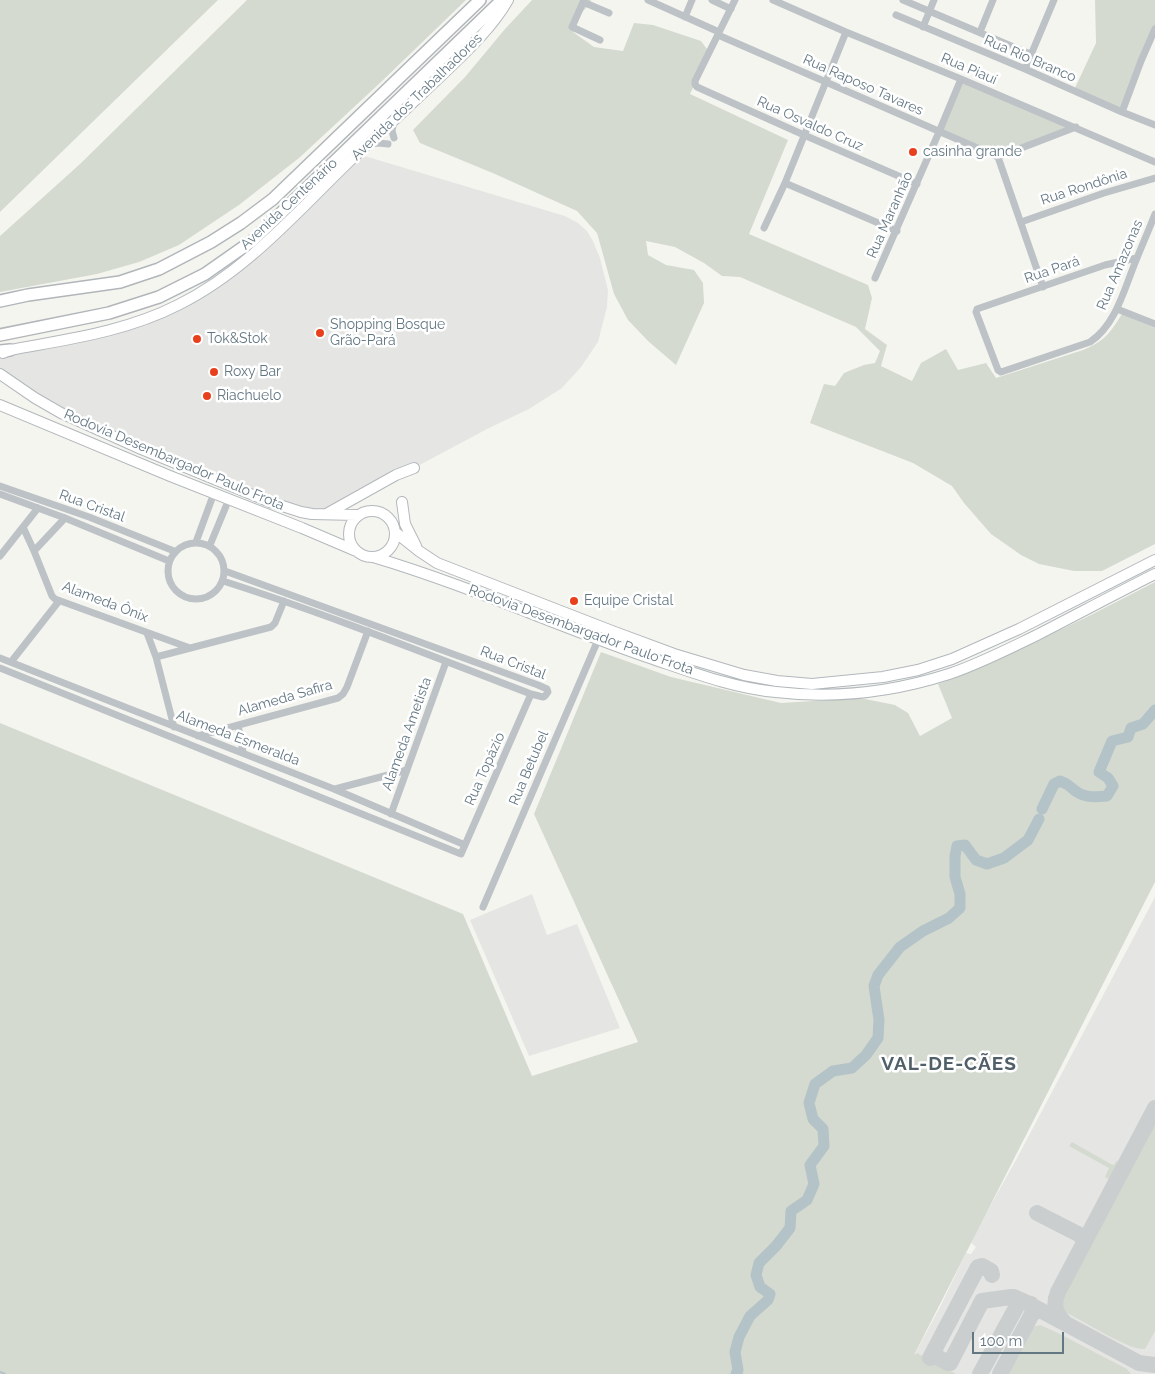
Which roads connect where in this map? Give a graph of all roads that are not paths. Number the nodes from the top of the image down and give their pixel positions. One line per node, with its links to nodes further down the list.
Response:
1 (480, 0): 50 (main road, Avenida Centenário)
2 (502, 0): 55 (main road, Avenida Centenário)
3 (508, 0): 30 (street, Avenida dos Trabalhadores)
4 (648, 0): 18 (street, Rua Raposo Tavares)
5 (692, 0): 18 (street)
6 (712, 0): 14 (street)
7 (735, 0): 14 (street)
8 (773, 0): 21 (street, Rua Piauí)
9 (903, 0): 15 (street, Rua Rio Branco)
10 (934, 0): 15 (street)
11 (993, 0): 22 (street)
12 (1054, 0): 25 (street)
13 (583, 1): 16 (street); 24 (street)
14 (731, 9): 23 (street)
15 (930, 11): 19 (street); 22 (street, Rua Rio Branco)
16 (609, 13)
17 (896, 15): 19 (street, Rua Rio Branco)
18 (685, 17): 23 (street, Rua Raposo Tavares)
19 (923, 27): 26 (street, Rua Rio Branco)
20 (1155, 29): 29 (street)
21 (846, 32): 27 (street, Rua Piauí); 28 (street)
22 (980, 32): 25 (street, Rua Rio Branco)
23 (719, 34): 28 (street, Rua Raposo Tavares); 34 (street, Rua Osvaldo Cruz)
24 (600, 40)
25 (1030, 54): 26 (street)
26 (1025, 69): 29 (street, Rua Rio Branco)
27 (961, 79): 32 (street, Rua Piauí); 33 (street, Rua Maranhão)
28 (826, 82): 33 (street, Rua Raposo Tavares); 34 (street)
29 (1122, 112): 31 (street, Rua Rio Branco)
30 (394, 121): 35 (street); 36 (street, Avenida dos Trabalhadores)
31 (1155, 125)
32 (1076, 127): 38 (street); 39 (street, Rua Piauí)
33 (939, 132): 38 (street, Rua Raposo Tavares); 42 (street, Rua Maranhão)
34 (804, 135): 41 (street); 42 (street, Rua Osvaldo Cruz)
35 (394, 138)
36 (369, 144): 37 (street); 56 (street, Avenida dos Trabalhadores)
37 (388, 144)
38 (998, 157): 44 (street)
39 (1155, 162)
40 (1155, 178): 44 (street, Rua Rondônia)
41 (785, 183): 45 (street); 46 (street)
42 (917, 184): 46 (street, Rua Maranhão)
43 (1155, 214): 47 (street, Rua Amazonas)
44 (1021, 222): 49 (street)
45 (764, 228)
46 (897, 231): 48 (street, Rua Maranhão)
47 (1137, 258): 49 (street, Rua Pará); 53 (street, Rua Amazonas)
48 (875, 278)
49 (1044, 287): 57 (street, Rua Pará)
50 (28, 295): 51 (main road, Avenida Centenário); 52 (main road)
51 (0, 301)
52 (0, 305)
53 (1117, 309): 54 (street); 57 (street, Rua Amazonas)
54 (1155, 324)
55 (0, 335)
56 (3, 352)
57 (1000, 372)
58 (0, 374): 61 (street, Rodovia Desembargador Paulo Frota)
59 (0, 405): 62 (street, Rodovia Desembargador Paulo Frota)
60 (414, 468): 69 (street)
61 (191, 470): 62 (street); 69 (street, Rodovia Desembargador Paulo Frota)
62 (170, 476): 64 (street, Rodovia Desembargador Paulo Frota)
63 (0, 486): 71 (street, Rua Cristal)
64 (214, 492): 66 (street, Rodovia Desembargador Paulo Frota); 76 (street)
65 (0, 494): 68 (street, Rua Cristal)
66 (229, 498): 77 (street); 80 (street, Rodovia Desembargador Paulo Frota)
67 (402, 502): 81 (street)
68 (38, 508): 72 (street, Rua Cristal); 74 (street)
69 (327, 514): 70 (street, Rodovia Desembargador Paulo Frota)
70 (357, 515): 75 (street); 80 (street)
71 (89, 517): 73 (street); 79 (street, Rua Cristal)
72 (65, 518): 73 (street, Rua Cristal); 78 (street)
73 (84, 526): 85 (street, Rua Cristal)
74 (23, 527): 78 (street, Alameda Ônix); 82 (street)
75 (396, 532): 81 (street, Rodovia Desembargador Paulo Frota); 83 (street)
76 (196, 542): 77 (street); 79 (street)
77 (210, 545): 86 (street)
78 (34, 551): 89 (street, Alameda Ônix)
79 (174, 551): 85 (street)
80 (356, 551): 83 (street)
81 (418, 551): 84 (street, Rodovia Desembargador Paulo Frota)
82 (0, 556)
83 (373, 557): 94 (street, Rodovia Desembargador Paulo Frota)
84 (1155, 560)
85 (169, 561): 88 (street)
86 (225, 571): 88 (street); 91 (street, Rua Cristal)
87 (1155, 574): 94 (street, Rodovia Desembargador Paulo Frota)
88 (223, 581): 90 (street, Rua Cristal)
89 (59, 601): 93 (street, Alameda Ônix); 98 (street)
90 (284, 601): 91 (street, Rua Cristal); 95 (street)
91 (328, 612): 92 (street, Rua Cristal); 101 (street, Rua Cristal)
92 (368, 631): 99 (street, Rua Cristal); 107 (street, Alameda Safira)
93 (147, 632): 95 (street, Alameda Ônix); 96 (street)
94 (598, 640): 121 (street, Rua Betubel)
95 (190, 648): 96 (street)
96 (156, 657): 108 (street)
97 (0, 658): 98 (street, Alameda Esmeralda)
98 (11, 662): 102 (street, Alameda Esmeralda)
99 (446, 662): 103 (street, Rua Cristal); 114 (street, Alameda Ametista)
100 (0, 668): 104 (street, Alameda Esmeralda)
101 (492, 668): 103 (street); 105 (street, Rua Cristal)
102 (47, 676): 104 (street); 106 (street, Alameda Esmeralda)
103 (488, 678): 105 (street, Rua Cristal)
104 (43, 686): 109 (street, Alameda Esmeralda)
105 (531, 694): 119 (street, Rua Topázio)
106 (160, 721): 108 (street, Alameda Esmeralda); 109 (street)
107 (238, 725): 110 (street, Alameda Safira); 111 (street)
108 (174, 727): 110 (street, Alameda Esmeralda)
109 (157, 731): 113 (street, Alameda Esmeralda)
110 (198, 736): 111 (street, Alameda Esmeralda)
111 (243, 752): 112 (street, Alameda Esmeralda)
112 (252, 757): 113 (street); 115 (street, Alameda Esmeralda)
113 (248, 768): 118 (street, Alameda Esmeralda)
114 (407, 770): 115 (street); 117 (street, Alameda Ametista)
115 (334, 789): 116 (street, Alameda Esmeralda)
116 (379, 809): 117 (street, Alameda Esmeralda); 118 (street)
117 (391, 814): 119 (street, Alameda Esmeralda)
118 (375, 819): 120 (street, Alameda Esmeralda)
119 (466, 845): 120 (street, Rua Topázio)
120 (461, 854)
121 (483, 907)

